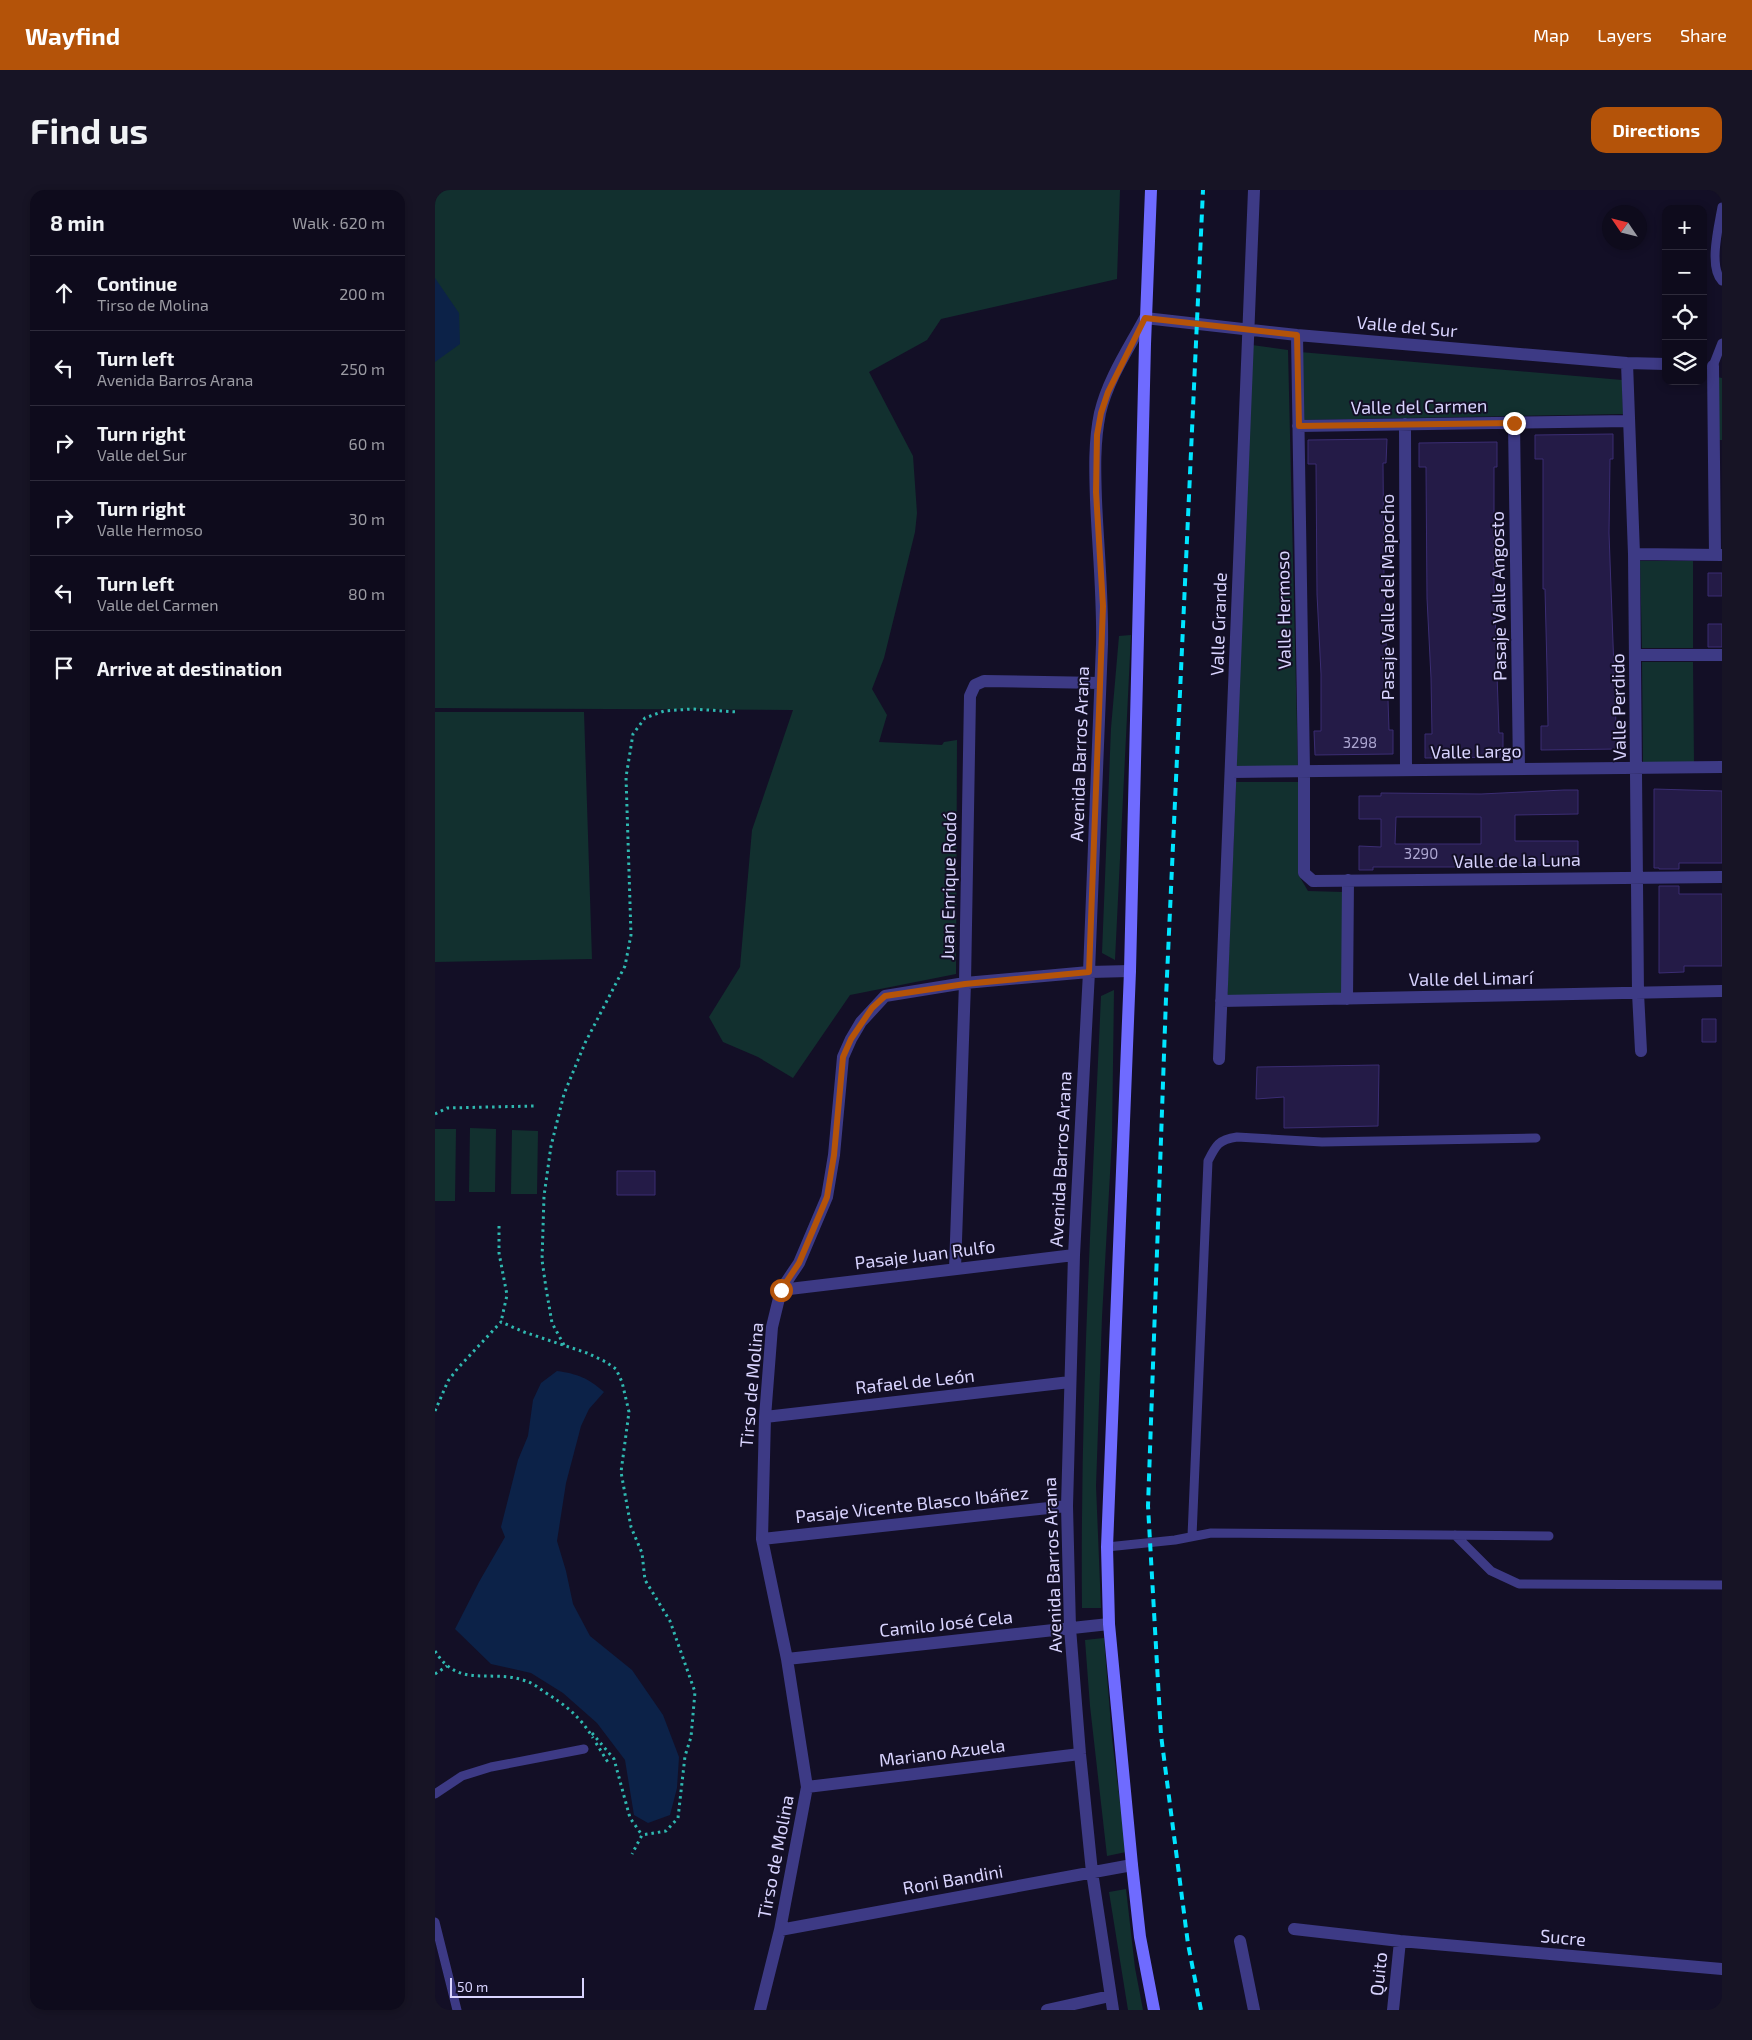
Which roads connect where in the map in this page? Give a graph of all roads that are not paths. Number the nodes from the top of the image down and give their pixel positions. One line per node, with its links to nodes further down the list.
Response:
1 (1151, 190): 5 (main road, Avenida Barros Arana)
2 (1254, 190): 6 (street, Valle Grande)
3 (1722, 206): 4 (lane)
4 (1722, 281)
5 (1145, 318): 6 (street, Valle del Sur); 21 (street, Avenida Barros Arana); 32 (main road, Avenida Barros Arana)
6 (1248, 328): 7 (street, Valle del Sur); 27 (street, Valle Grande)
7 (1297, 335): 9 (street, Valle del Sur); 15 (street, Valle Hermoso)
8 (1722, 343): 11 (lane)
9 (1627, 363): 10 (street, Valle del Sur); 12 (street, Valle Perdido)
10 (1662, 364)
11 (1713, 366): 16 (street)
12 (1629, 420): 13 (street, Valle del Carmen); 17 (street, Valle Perdido)
13 (1514, 423): 14 (street, Valle del Carmen); 24 (street, Pasaje Valle Angosto)
14 (1405, 424): 15 (street, Valle del Carmen); 25 (street, Pasaje Valle del Mapocho)
15 (1299, 426): 26 (street, Valle Hermoso)
16 (1718, 446): 18 (street)
17 (1634, 554): 18 (street); 19 (street, Valle Perdido)
18 (1718, 555)
19 (1635, 655): 20 (street); 23 (street, Valle Perdido)
20 (1722, 655)
21 (1100, 683): 33 (street, Avenida Barros Arana); 34 (street, Juan Enrique Rodó)
22 (1722, 767): 23 (street, Valle Largo)
23 (1637, 768): 24 (street, Valle Largo); 29 (street, Valle Perdido)
24 (1519, 769): 25 (street, Valle Largo)
25 (1406, 770): 26 (street, Valle Largo)
26 (1304, 771): 27 (street, Valle Largo); 31 (street, Valle Hermoso)
27 (1231, 772): 38 (street, Valle Grande)
28 (1722, 877): 29 (street, Valle de la Luna)
29 (1637, 878): 30 (street, Valle de la Luna); 36 (street, Valle Perdido)
30 (1348, 880): 31 (street, Valle de la Luna); 37 (street)
31 (1313, 881)
32 (1129, 970): 33 (street, Tirso de Molina); 52 (main road, Avenida Barros Arana)
33 (1089, 972): 34 (street, Tirso de Molina); 42 (street, Avenida Barros Arana)
34 (965, 984): 43 (street, Juan Enrique Rodó); 44 (street, Tirso de Molina)
35 (1722, 991): 36 (street, Valle del Limarí)
36 (1638, 993): 37 (street, Valle del Limarí); 39 (street, Valle Perdido)
37 (1347, 998): 38 (street, Valle del Limarí)
38 (1221, 1001): 40 (street, Valle Grande)
39 (1641, 1051)
40 (1219, 1060)
41 (1537, 1138): 49 (lane)
42 (1074, 1256): 43 (street, Pasaje Juan Rulfo); 45 (street, Avenida Barros Arana)
43 (955, 1269): 44 (street, Pasaje Juan Rulfo)
44 (781, 1290): 46 (street, Tirso de Molina)
45 (1070, 1382): 46 (street, Rafael de León); 47 (street, Avenida Barros Arana)
46 (765, 1417): 51 (street, Tirso de Molina)
47 (1067, 1506): 51 (street, Pasaje Vicente Blasco Ibáñez); 55 (street, Avenida Barros Arana)
48 (1455, 1535): 49 (lane); 50 (lane); 53 (lane)
49 (1192, 1536): 52 (lane)
50 (1549, 1536)
51 (762, 1539): 56 (street, Tirso de Molina)
52 (1107, 1547): 54 (main road, Avenida Barros Arana)
53 (1722, 1585)
54 (1109, 1624): 55 (street, Camilo José Cela); 61 (main road, Avenida Barros Arana)
55 (1070, 1628): 56 (street, Camilo José Cela); 58 (street, Avenida Barros Arana)
56 (787, 1659): 59 (street, Tirso de Molina)
57 (584, 1749): 60 (lane)
58 (1080, 1754): 59 (street, Mariano Azuela); 62 (street, Avenida Barros Arana)
59 (807, 1788): 65 (street, Tirso de Molina)
60 (435, 1794)
61 (1132, 1865): 62 (street, Roni Bandini); 74 (main road, Avenida Barros Arana)
62 (1092, 1872): 65 (street, Roni Bandini); 69 (street, Avenida Barros Arana)
63 (435, 1922): 70 (lane)
64 (1294, 1929): 67 (street, Sucre)
65 (781, 1930): 71 (street, Tirso de Molina)
66 (1239, 1941): 75 (street)
67 (1400, 1941): 68 (street, Sucre); 76 (street, Quito)
68 (1722, 1969)
69 (1110, 1996): 72 (street); 73 (street, Avenida Barros Arana)
70 (457, 2010)
71 (760, 2010)
72 (1047, 2010)
73 (1113, 2010)
74 (1154, 2010)
75 (1254, 2010)
76 (1393, 2010)

